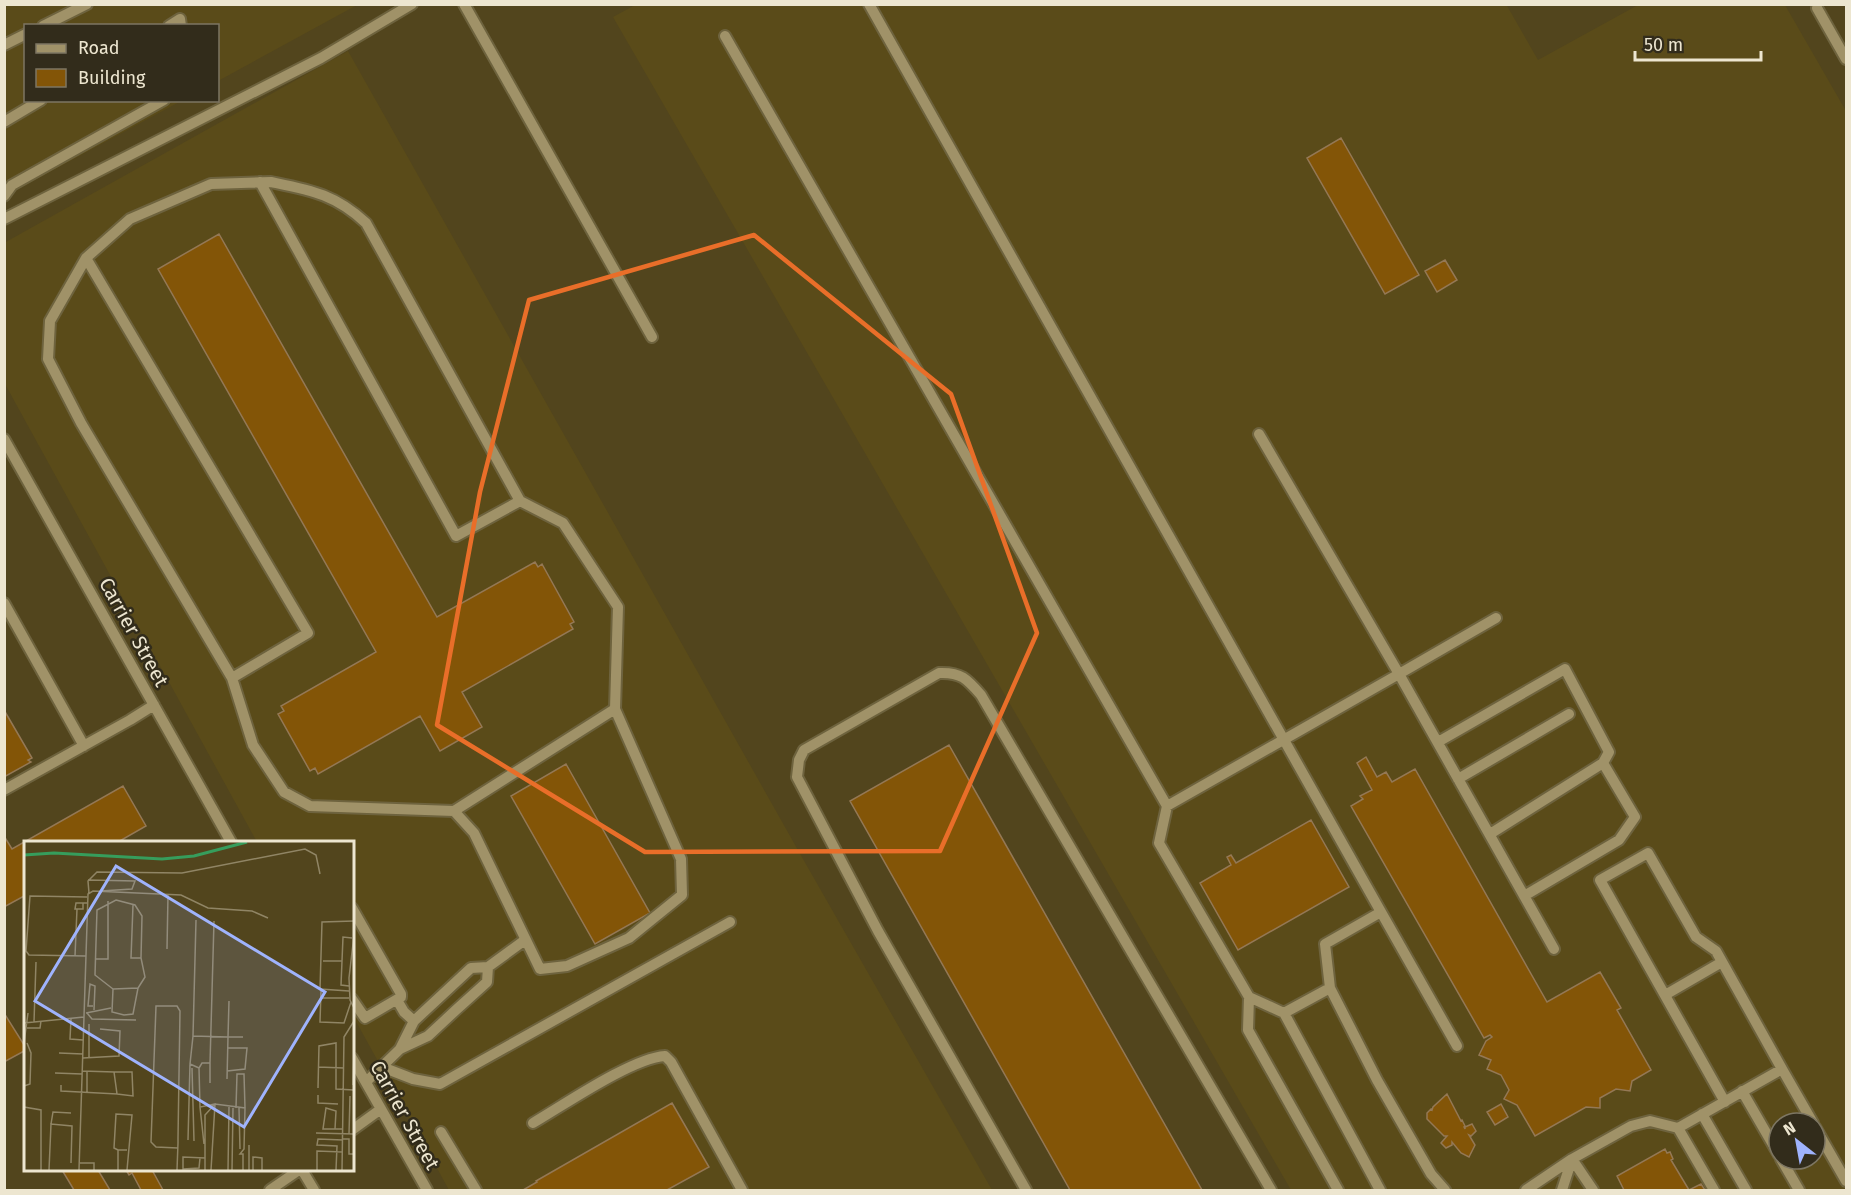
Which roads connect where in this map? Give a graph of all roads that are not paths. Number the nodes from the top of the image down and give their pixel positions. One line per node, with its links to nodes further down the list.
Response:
1 (87, 4): 6 (street)
2 (412, 4): 16 (street)
3 (464, 4): 18 (street)
4 (869, 4): 29 (street)
5 (1817, 6): 10 (street)
6 (47, 24)
7 (24, 35): 9 (street)
8 (725, 36): 35 (street)
9 (4, 45)
10 (1846, 56)
11 (38, 102): 13 (street)
12 (160, 102): 15 (street)
13 (4, 122)
14 (260, 182): 17 (street); 21 (street); 21 (street)
15 (4, 196)
16 (4, 219)
17 (86, 258): 25 (street); 25 (street)
18 (652, 337)
19 (1259, 434): 24 (street)
20 (4, 439): 26 (street, Carrier Street)
21 (520, 501): 27 (street)
22 (4, 603): 31 (street)
23 (1496, 618): 24 (street)
24 (1399, 674): 29 (street); 30 (street)
25 (231, 678): 36 (street)
26 (154, 705): 31 (street); 38 (street, Carrier Street)
27 (615, 709): 36 (street); 43 (street)
28 (1569, 714): 33 (street)
29 (1284, 740): 35 (street); 41 (street)
30 (1438, 742): 32 (street); 33 (street)
31 (84, 746): 34 (street)
32 (1603, 763): 37 (street); 39 (street)
33 (1458, 779): 37 (street)
34 (4, 790)
35 (1167, 806): 49 (street)
36 (454, 811): 43 (street)
37 (1490, 834): 39 (street)
38 (230, 841)
39 (1524, 896): 44 (street)
40 (354, 911): 50 (street)
41 (1381, 912): 47 (street); 54 (street)
42 (730, 922): 57 (street)
43 (525, 939): 46 (street)
44 (1554, 949)
45 (1722, 962): 48 (street); 48 (street); 58 (street)
46 (488, 967): 53 (street); 55 (street)
47 (1330, 988): 52 (street); 85 (street)
48 (1665, 995): 61 (street)
49 (1249, 998): 52 (street); 83 (street)
50 (398, 1000): 51 (street); 53 (street)
51 (354, 1002)
52 (1284, 1013): 84 (street)
53 (414, 1021): 55 (street)
54 (1457, 1046)
55 (400, 1049): 57 (street)
56 (354, 1061): 59 (street, Carrier Street)
57 (382, 1067): 59 (street)
58 (1782, 1069): 60 (street); 63 (street)
59 (366, 1082): 62 (street, Carrier Street)
60 (1742, 1091): 61 (street); 69 (street)
61 (1725, 1102): 64 (street)
62 (381, 1109): 67 (street); 78 (street, Carrier Street)
63 (1806, 1111)
64 (1702, 1114): 66 (street); 90 (street)
65 (533, 1123): 80 (street)
66 (1678, 1128): 71 (street); 89 (street)
67 (354, 1129)
68 (441, 1132): 79 (street)
69 (1767, 1134)
70 (1827, 1148): 75 (street)
71 (1572, 1160): 86 (street); 87 (street); 88 (street)
72 (299, 1171): 76 (street)
73 (301, 1171): 77 (street)
74 (1788, 1171): 91 (street)
75 (1846, 1182)
76 (270, 1191)
77 (314, 1191)
78 (427, 1191)
79 (476, 1191)
80 (742, 1191)
81 (1026, 1191): 82 (street)
82 (1271, 1191)
83 (1338, 1191)
84 (1380, 1191)
85 (1445, 1191)
86 (1526, 1191)
87 (1562, 1191)
88 (1593, 1191)
89 (1714, 1191)
90 (1746, 1191)
91 (1799, 1191)

